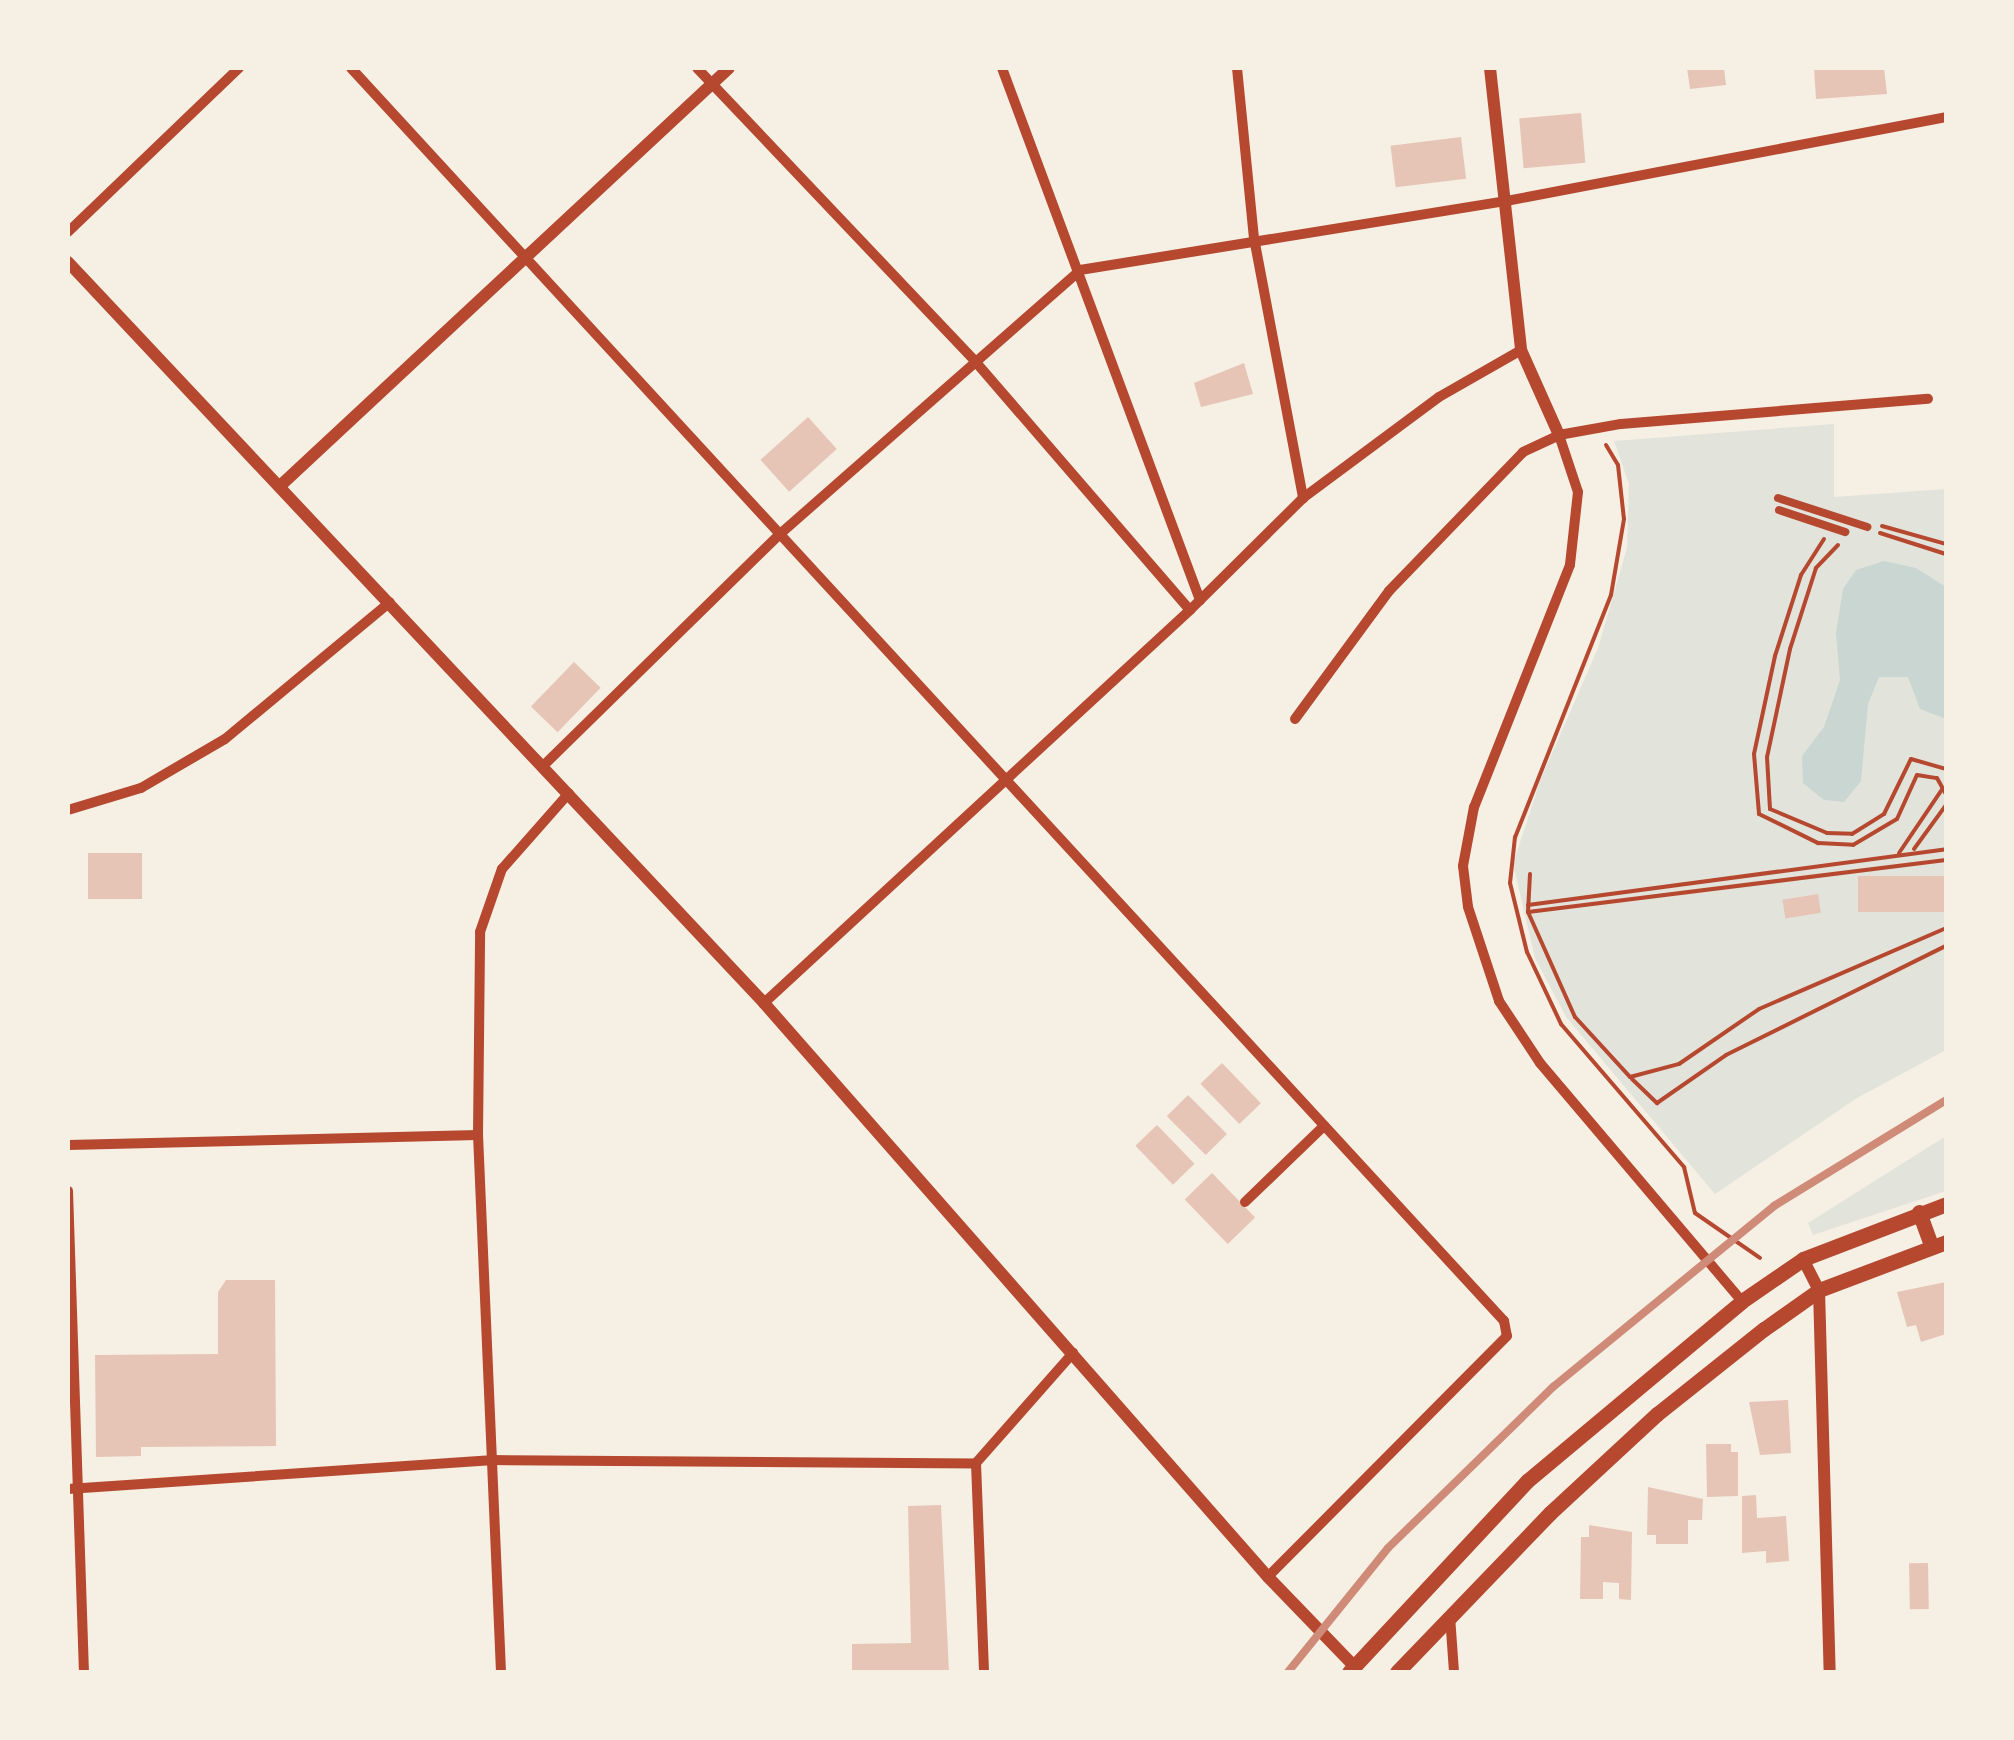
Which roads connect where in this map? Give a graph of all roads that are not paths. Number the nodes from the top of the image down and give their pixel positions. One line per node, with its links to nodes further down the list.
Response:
1 (239, 68): 11 (street)
2 (351, 68): 13 (street)
3 (697, 68): 8 (street)
4 (730, 68): 8 (street)
5 (1002, 68): 15 (street)
6 (1237, 68): 12 (street)
7 (1490, 68): 10 (street)
8 (712, 85): 13 (street); 17 (street)
9 (1946, 117): 10 (street)
10 (1501, 202): 12 (street); 16 (street)
11 (68, 232)
12 (1254, 238): 15 (street); 21 (street)
13 (527, 257): 20 (street); 25 (street)
14 (68, 262): 20 (street)
15 (1080, 270): 17 (street); 27 (street)
16 (1522, 350): 19 (street); 21 (street)
17 (974, 360): 25 (street); 29 (street)
18 (1928, 399): 19 (street)
19 (1560, 435): 30 (street); 46 (street)
20 (280, 486): 28 (street)
21 (1303, 498): 27 (street)
22 (1778, 498): 24 (street)
23 (1780, 510): 26 (street)
24 (1867, 531)
25 (780, 534): 31 (street); 32 (street)
26 (1846, 536)
27 (1200, 600): 29 (street)
28 (390, 602): 31 (street); 34 (street)
29 (1190, 610): 32 (street)
30 (1295, 719)
31 (545, 764): 33 (street)
32 (1007, 782): 35 (street); 36 (street)
33 (569, 793): 35 (street); 37 (street)
34 (68, 810)
35 (764, 1002): 47 (street)
36 (1324, 1126): 40 (street); 53 (street)
37 (478, 1136): 38 (street); 48 (street)
38 (68, 1145)
39 (68, 1191): 51 (street)
40 (1245, 1202)
41 (1946, 1204): 42 (main road)
42 (1919, 1212): 43 (main road); 44 (main road)
43 (1939, 1245): 45 (main road)
44 (1802, 1259): 45 (street); 46 (main road)
45 (1819, 1290): 54 (main road); 61 (street)
46 (1737, 1295): 55 (main road)
47 (1073, 1353): 49 (street); 53 (street)
48 (490, 1460): 49 (street); 51 (street); 57 (street)
49 (976, 1463): 58 (street)
50 (68, 1480): 51 (street)
51 (80, 1484): 52 (street); 56 (street)
52 (68, 1488)
53 (1268, 1577): 55 (street)
54 (1450, 1616): 59 (main road); 60 (street)
55 (1354, 1670)
56 (84, 1672)
57 (501, 1672)
58 (984, 1672)
59 (1397, 1672)
60 (1454, 1672)
61 (1830, 1672)

